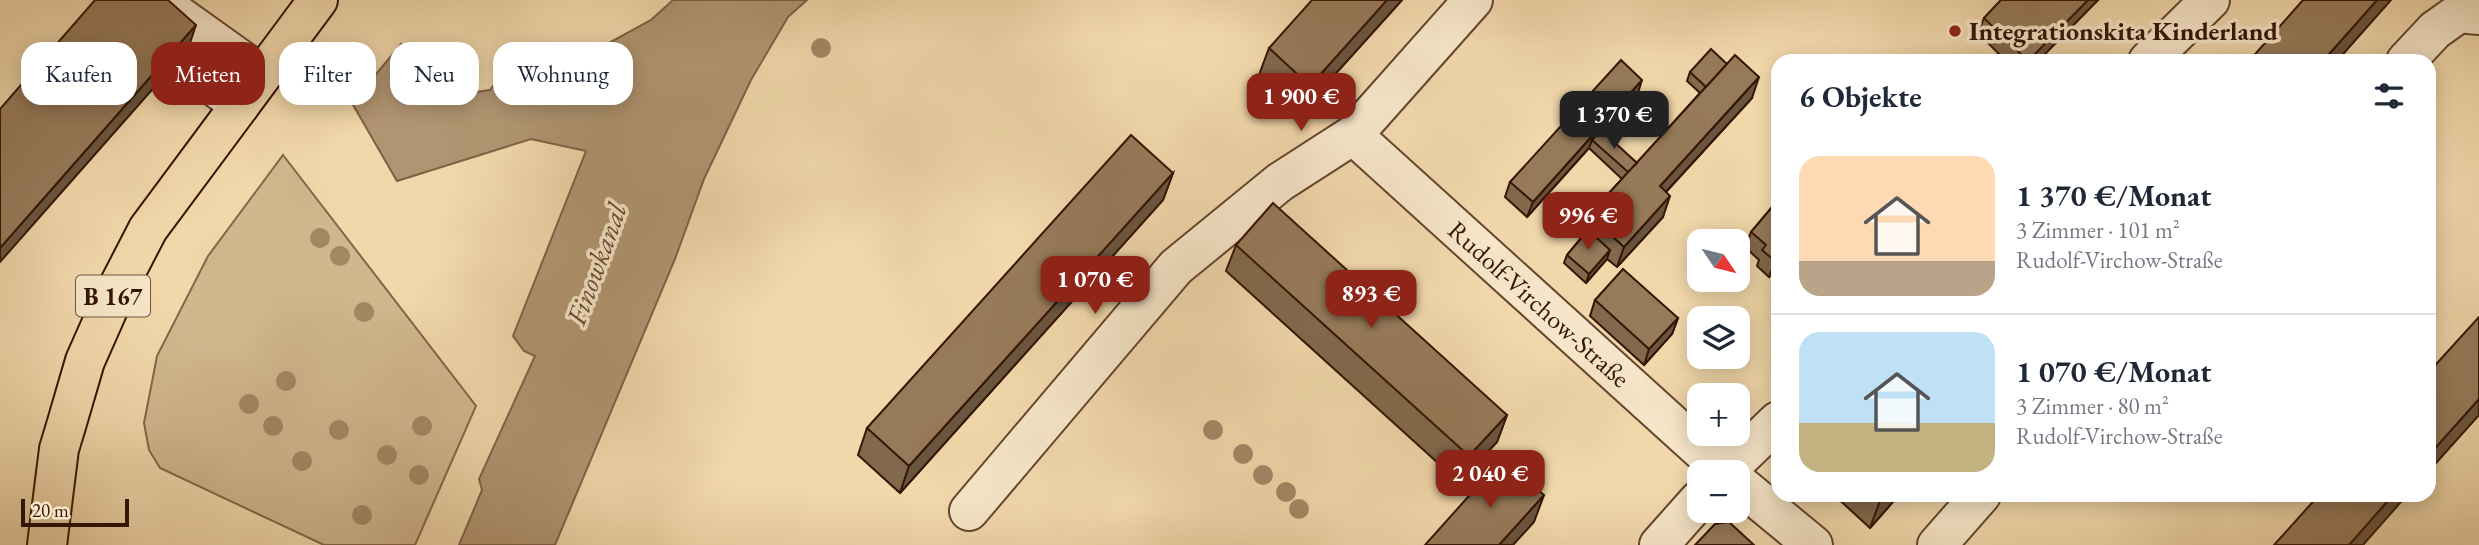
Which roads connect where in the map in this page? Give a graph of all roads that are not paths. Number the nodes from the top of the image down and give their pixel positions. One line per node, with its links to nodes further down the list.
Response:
1 (157, 0): 8 (street)
2 (318, 0): 11 (main road, B 167)
3 (1474, 0): 13 (street)
4 (2210, 0): 9 (street)
5 (2479, 15): 10 (street)
6 (132, 42): 7 (street)
7 (155, 42)
8 (201, 42)
9 (2155, 54)
10 (2413, 54)
11 (265, 71)
12 (240, 105): 21 (main road, B 167)
13 (1353, 135): 15 (street, Rudolf-Virchow-Straße); 19 (street)
14 (1771, 428): 16 (street)
15 (1712, 460)
16 (1737, 460)
17 (1750, 493): 23 (street)
18 (1975, 502): 24 (street)
19 (970, 510)
20 (1687, 513): 22 (street)
21 (47, 545)
22 (1658, 545)
23 (1813, 545)
24 (1937, 545)

